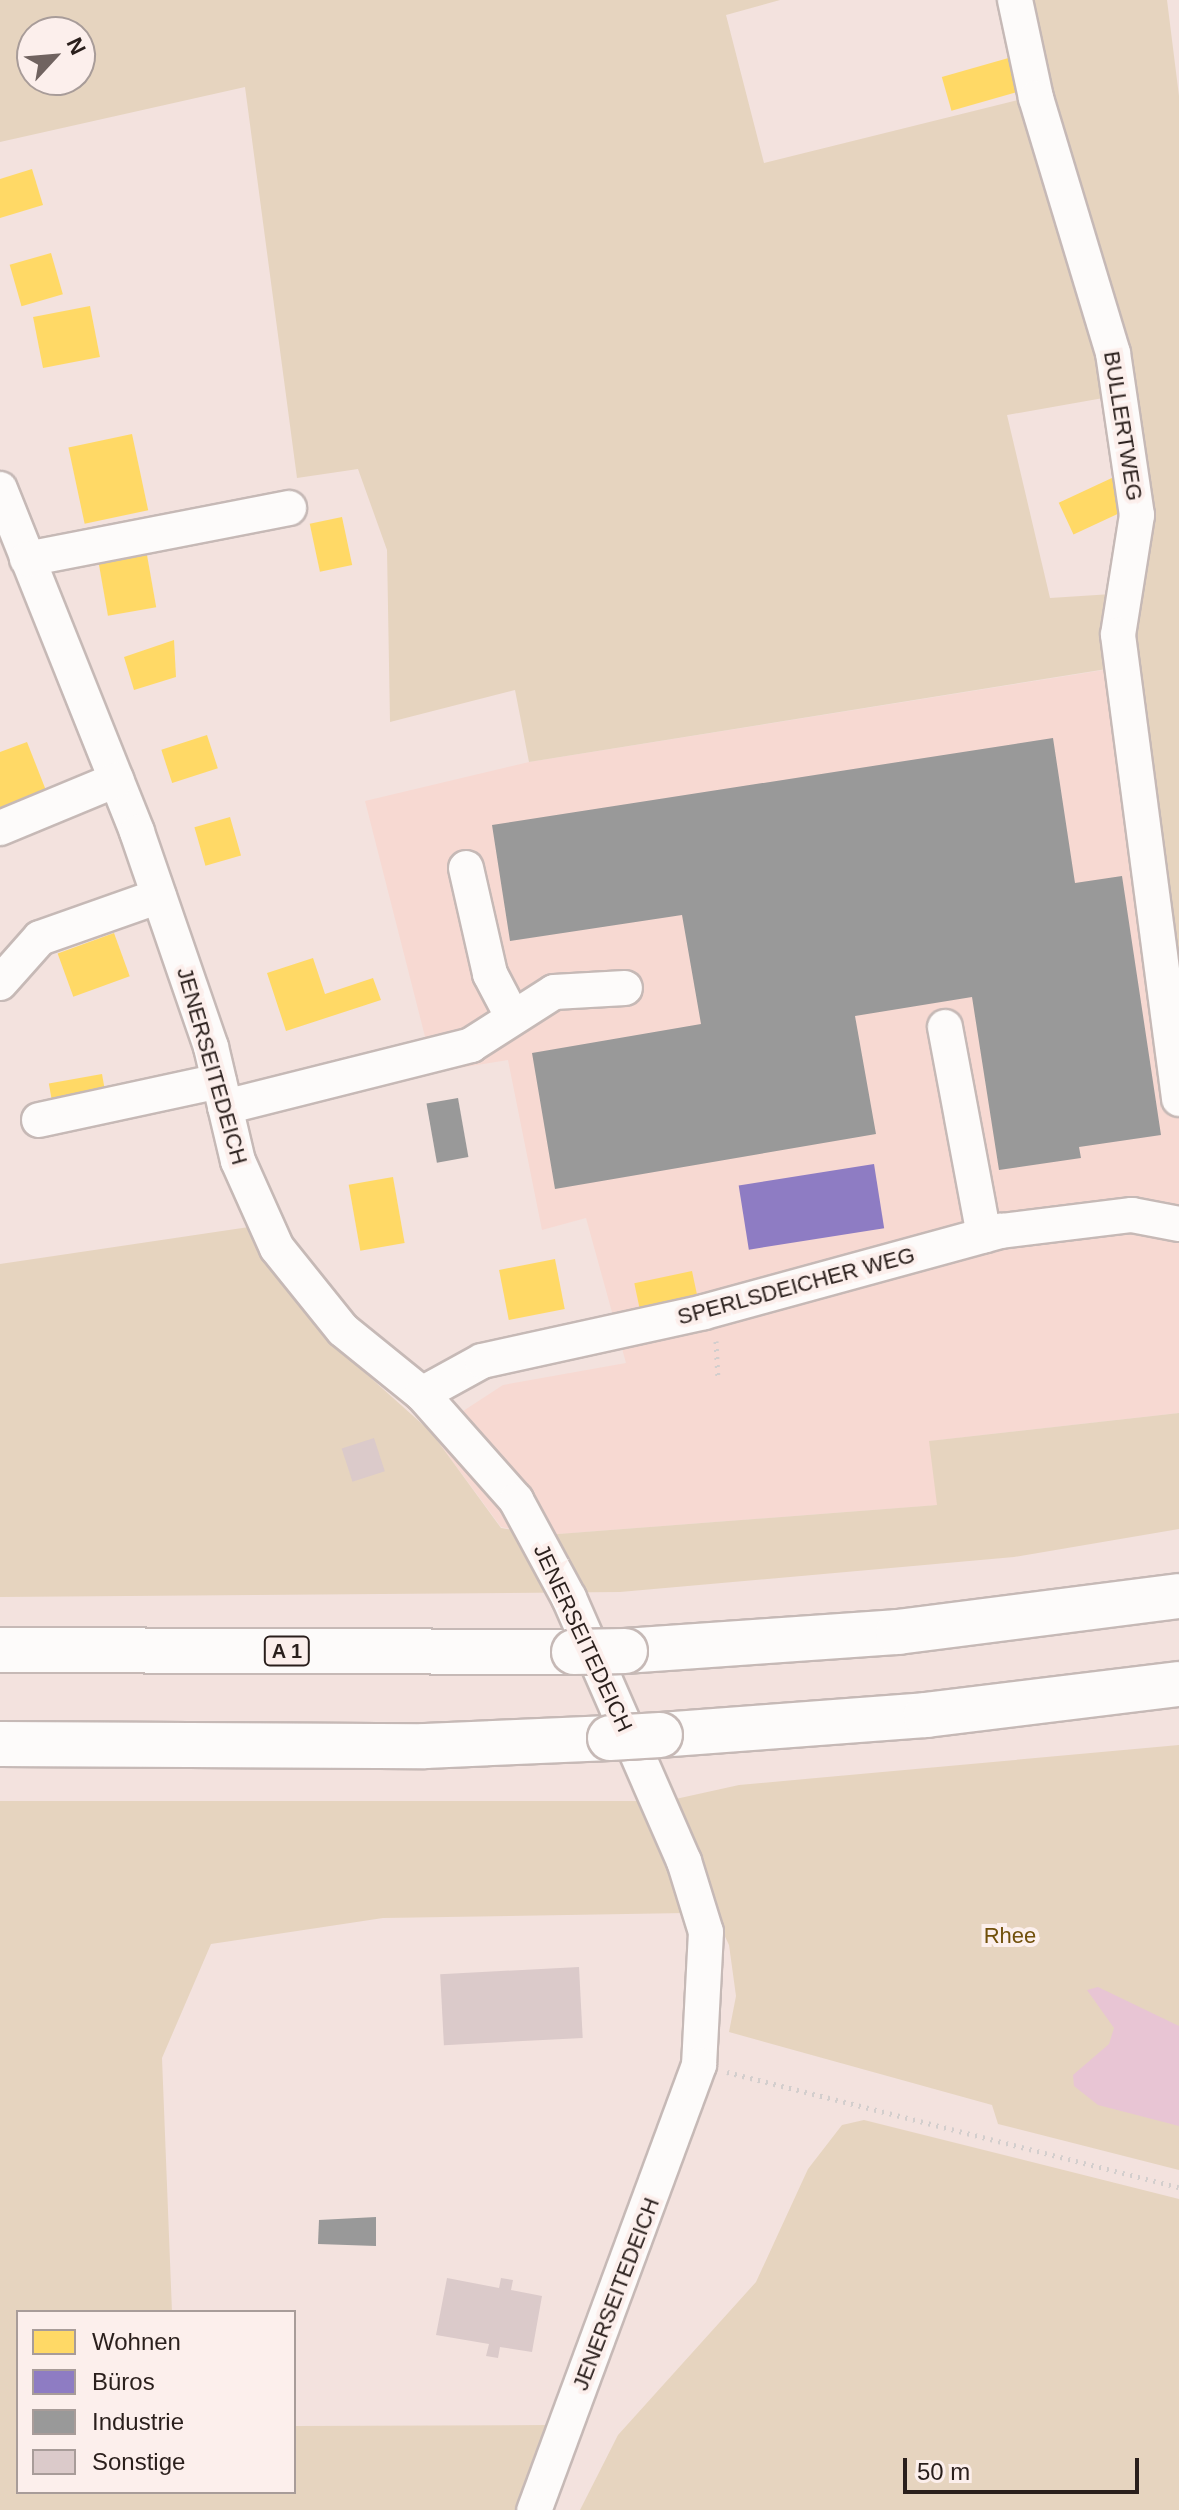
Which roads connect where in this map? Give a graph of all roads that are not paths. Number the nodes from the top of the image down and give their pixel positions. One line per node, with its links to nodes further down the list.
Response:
1 (1015, 0): 14 (street, BULLERTWEG)
2 (0, 489): 4 (street, JENERSEITEDEICH)
3 (289, 508): 4 (street)
4 (27, 559): 5 (street, JENERSEITEDEICH)
5 (116, 780): 6 (street); 8 (street, JENERSEITEDEICH)
6 (0, 828)
7 (466, 868): 11 (street)
8 (159, 896): 9 (street); 13 (street, JENERSEITEDEICH)
9 (0, 983)
10 (625, 988): 11 (street)
11 (511, 1014): 13 (street)
12 (945, 1027): 17 (street)
13 (222, 1094): 15 (street); 18 (street, JENERSEITEDEICH)
14 (1179, 1099)
15 (39, 1120)
16 (1179, 1224): 17 (street, SPERLSDEICHER WEG)
17 (984, 1235): 18 (street, SPERLSDEICHER WEG)
18 (422, 1394): 23 (street, JENERSEITEDEICH)
19 (1179, 1596): 20 (highway, A 1, bridge)
20 (0, 1650)
21 (1179, 1684): 22 (highway, bridge)
22 (0, 1744)
23 (534, 2510)

